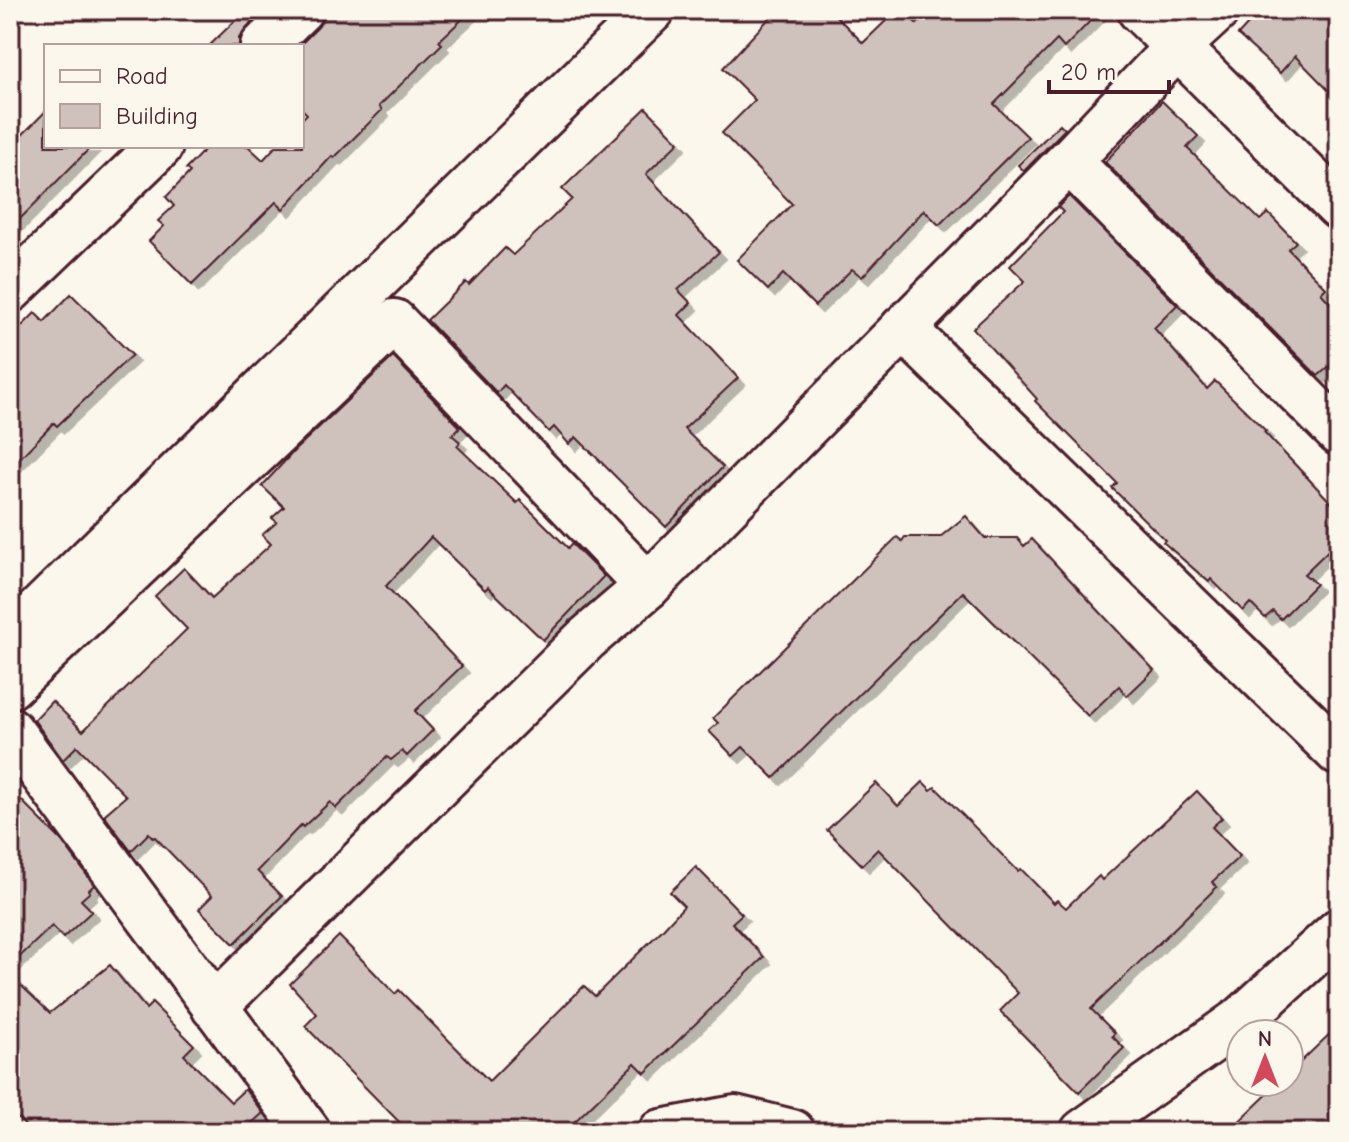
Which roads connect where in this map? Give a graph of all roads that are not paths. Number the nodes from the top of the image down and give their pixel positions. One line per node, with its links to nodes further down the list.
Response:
1 (300, 10): 5 (street)
2 (652, 10): 14 (street)
3 (1140, 10): 6 (street)
4 (1217, 10): 6 (street)
5 (265, 44)
6 (1178, 46): 8 (street); 9 (street)
7 (158, 148): 10 (street)
8 (1069, 161): 11 (street); 12 (street)
9 (1339, 207)
10 (10, 290)
11 (903, 328): 13 (street); 17 (street)
12 (1339, 433)
13 (648, 586): 15 (street); 19 (street)
14 (10, 638)
15 (10, 686)
16 (10, 730): 19 (street)
17 (1339, 753)
18 (1339, 931): 23 (street)
19 (214, 1007): 20 (street)
20 (308, 1132)
21 (661, 1132): 22 (street)
22 (792, 1132)
23 (1083, 1132)

